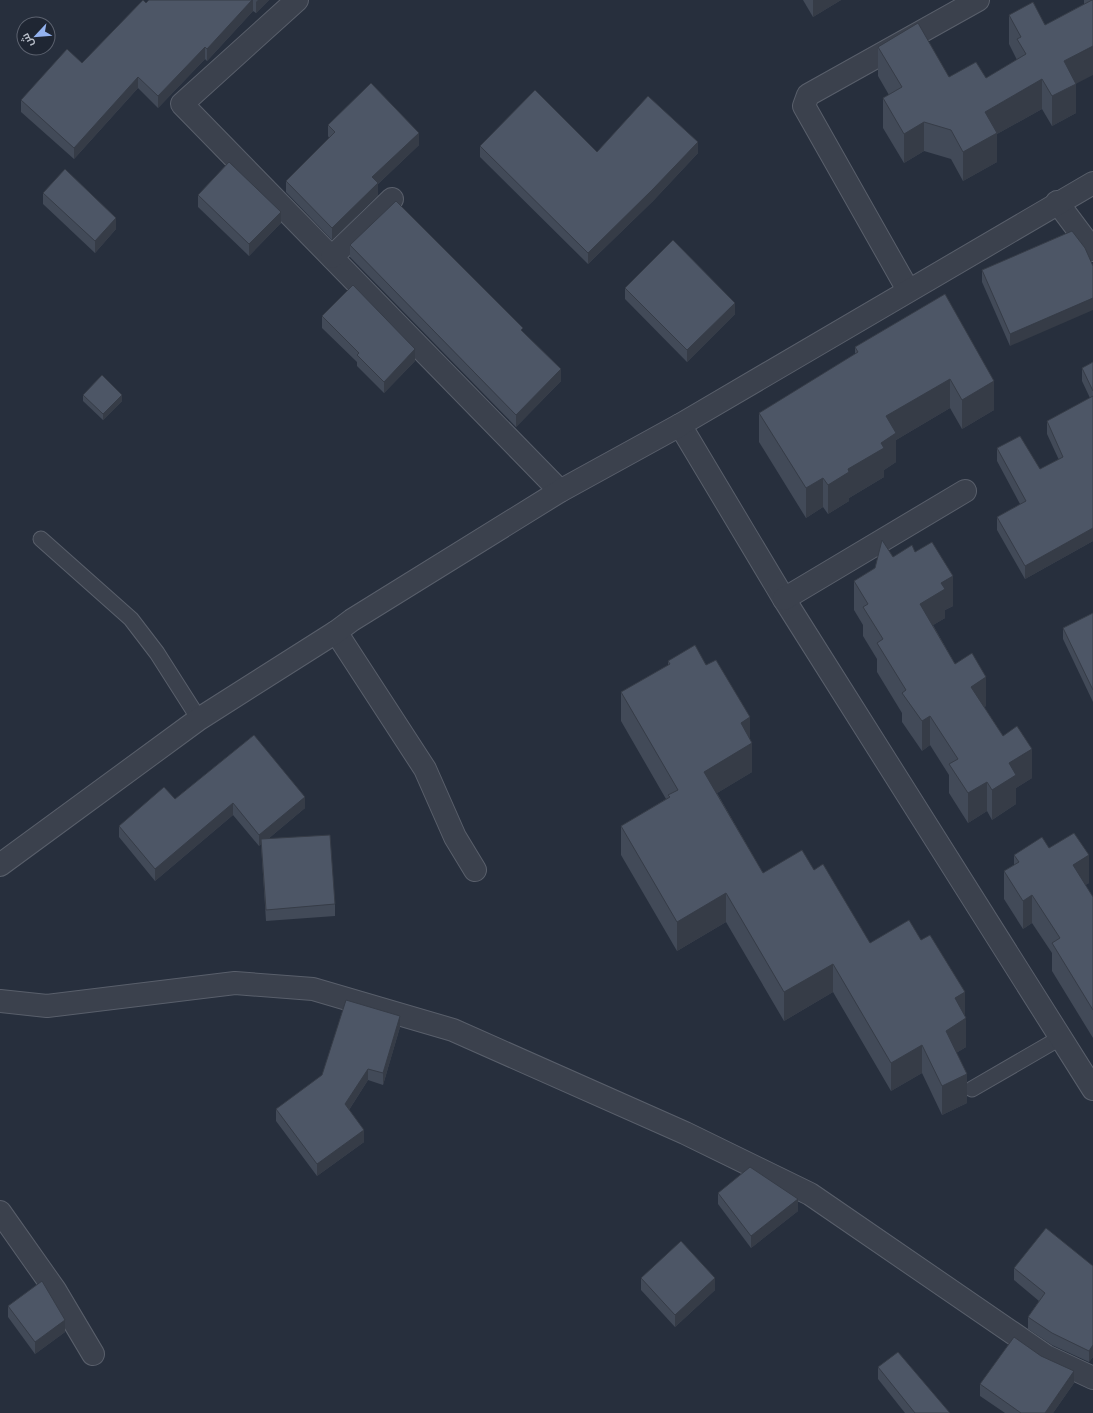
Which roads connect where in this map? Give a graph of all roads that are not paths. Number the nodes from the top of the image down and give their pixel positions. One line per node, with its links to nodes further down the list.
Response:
1 (297, 0): 7 (street)
2 (978, 0): 8 (street)
3 (1093, 182): 5 (street)
4 (392, 198): 7 (street)
5 (1057, 202): 6 (street); 8 (street)
6 (1093, 250)
7 (332, 256): 10 (street)
8 (908, 290): 9 (street)
9 (680, 425): 10 (street); 13 (street)
10 (560, 491): 14 (street)
11 (965, 491): 13 (street)
12 (41, 539): 15 (lane)
13 (784, 599): 19 (street)
14 (336, 632): 15 (street); 17 (street)
15 (200, 720): 16 (street)
16 (0, 865)
17 (475, 870)
18 (0, 1001): 24 (street)
19 (1060, 1038): 20 (lane); 21 (street)
20 (972, 1089)
21 (1093, 1089)
22 (0, 1212): 23 (street)
23 (93, 1354)
24 (1093, 1378)

